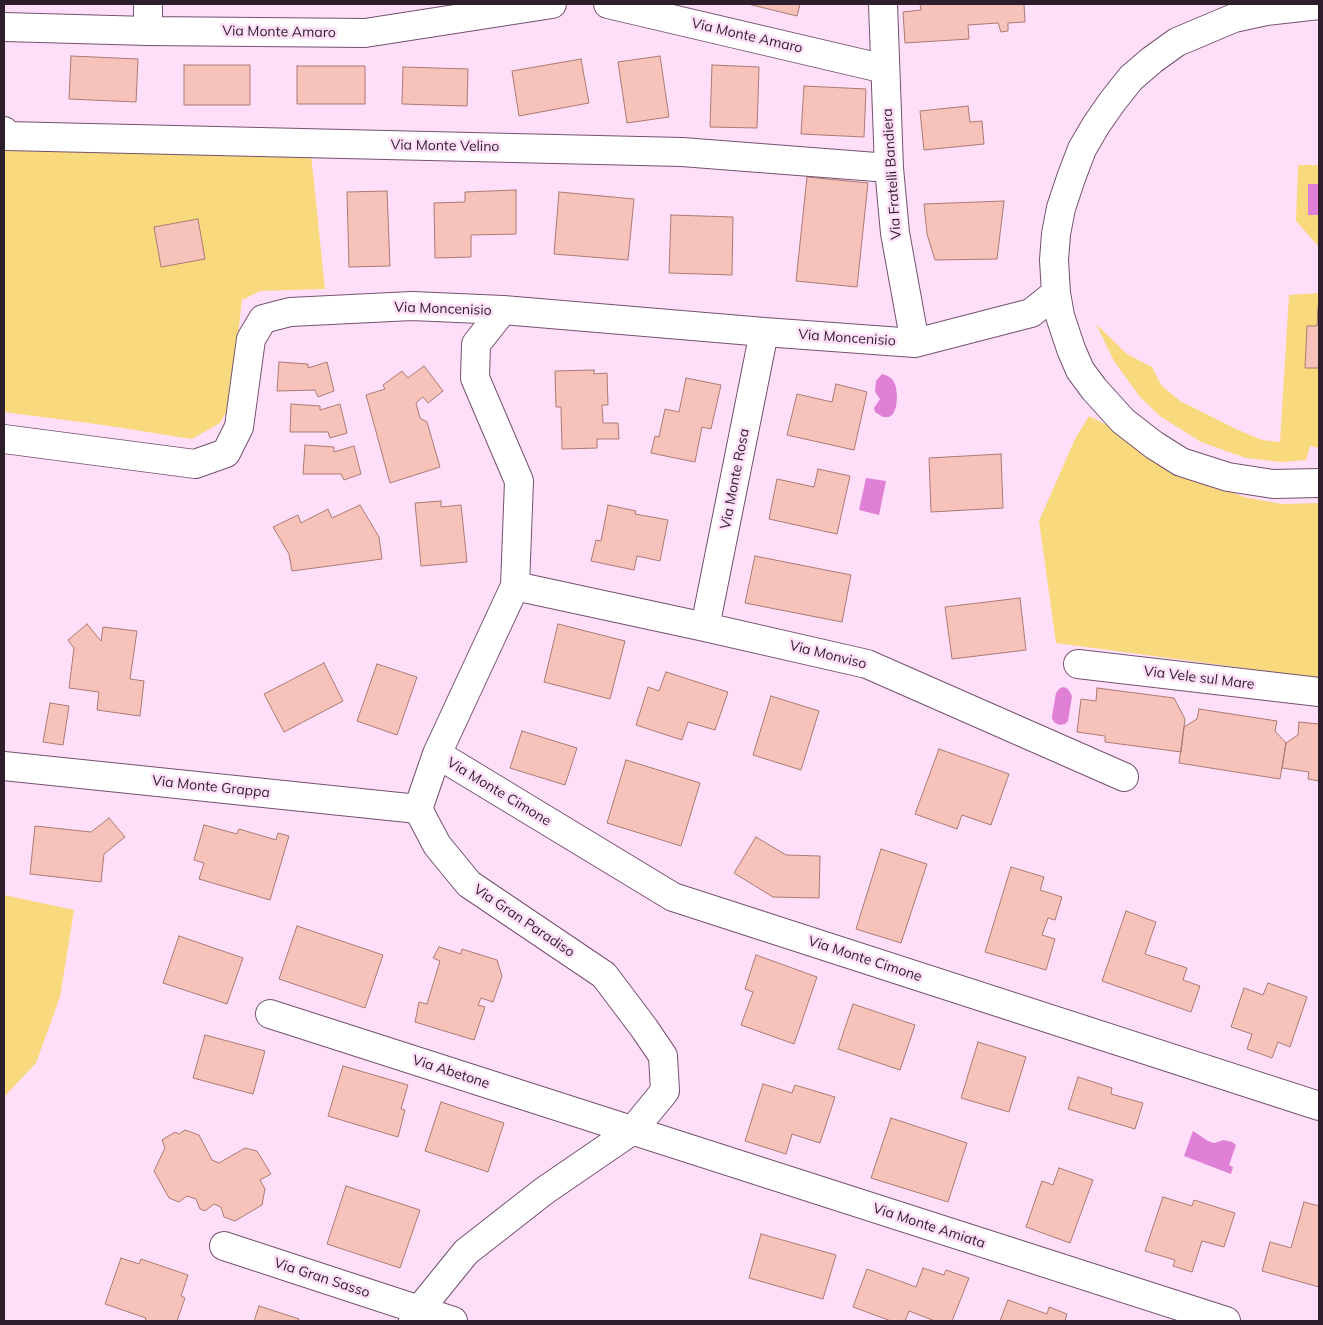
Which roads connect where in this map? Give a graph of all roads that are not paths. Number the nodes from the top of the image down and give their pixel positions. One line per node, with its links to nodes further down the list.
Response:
1 (148, 4): 7 (street)
2 (552, 4): 7 (street, Via Monte Amaro)
3 (608, 4): 8 (street, Via Monte Amaro)
4 (883, 4): 8 (street, Via Fratelli Bandiera)
5 (1319, 5): 11 (street)
6 (4, 27): 7 (street, Via Monte Amaro)
7 (148, 31)
8 (885, 69): 10 (street, Via Fratelli Bandiera)
9 (4, 131): 10 (street, Via Monte Velino)
10 (889, 168): 14 (street, Via Fratelli Bandiera)
11 (1056, 293): 14 (street, Via Moncenisio); 16 (street)
12 (503, 310): 13 (street, Via Moncenisio); 15 (street, Via Moncenisio); 17 (street)
13 (764, 332): 14 (street, Via Moncenisio); 18 (street, Via Monte Rosa)
14 (915, 343)
15 (4, 439)
16 (1319, 484)
17 (515, 586): 18 (street, Via Monviso); 21 (street)
18 (705, 627): 23 (street, Via Monviso)
19 (1078, 664): 20 (street, Via Vele sul Mare)
20 (1319, 692)
21 (437, 754): 24 (street); 26 (street, Via Monte Cimone)
22 (4, 766): 24 (street, Via Monte Grappa)
23 (1124, 777)
24 (418, 809): 27 (street, Via Gran Paradiso)
25 (270, 1014): 27 (street, Via Abetone)
26 (1319, 1106)
27 (633, 1130): 29 (street, Via Gran Paradiso); 31 (street, Via Monte Amiata)
28 (224, 1246): 29 (street, Via Gran Sasso)
29 (416, 1316): 30 (street, Via Gran Sasso)
30 (453, 1321)
31 (1226, 1321)

